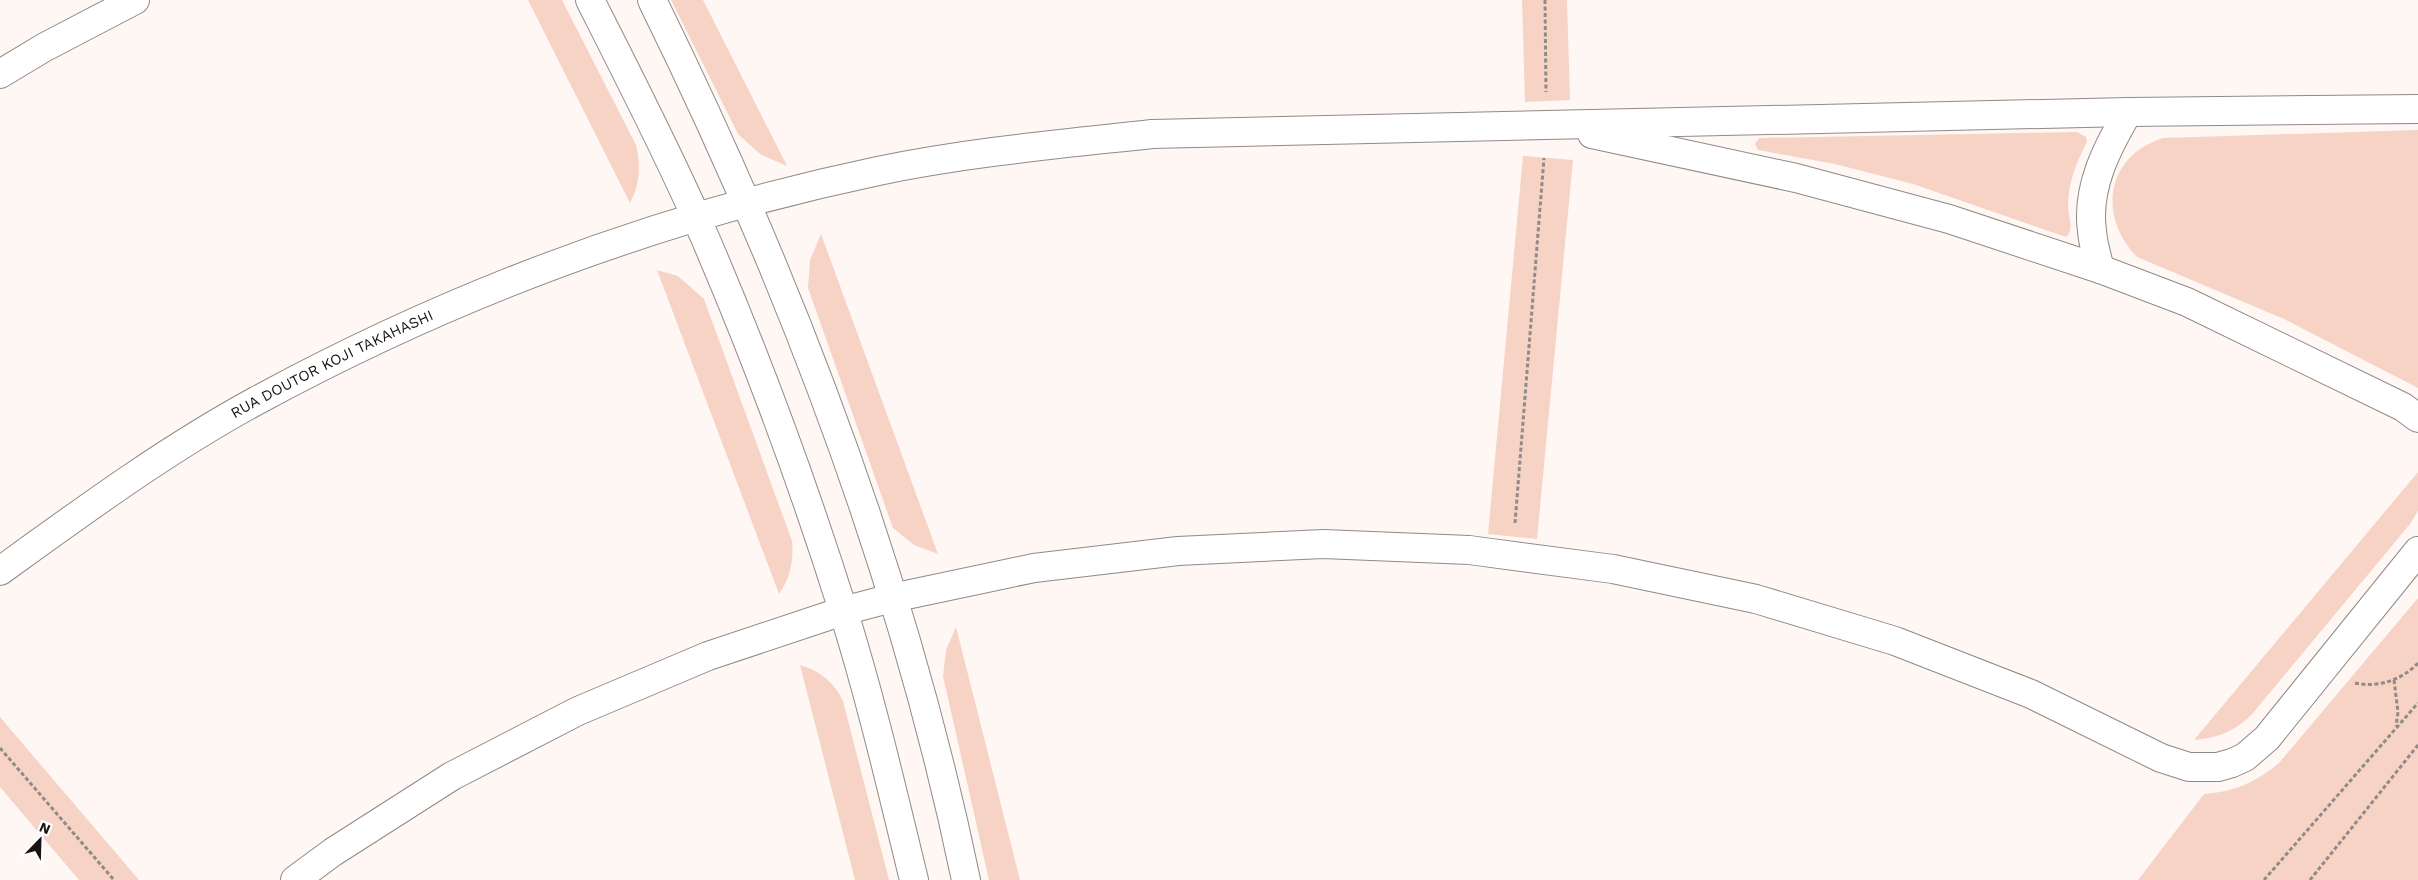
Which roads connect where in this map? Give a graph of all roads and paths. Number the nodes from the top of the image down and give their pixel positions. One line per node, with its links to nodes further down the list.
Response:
1 (135, 0): 5 (street)
2 (590, 0): 10 (street)
3 (652, 0): 9 (street)
4 (1545, 0): 8 (path)
5 (0, 74)
6 (2418, 109): 7 (street)
7 (2128, 112): 8 (street); 11 (street)
8 (1547, 124): 9 (street, RUA DOUTOR KOJI TAKAHASHI); 11 (street); 14 (path)
9 (747, 202): 10 (street, RUA DOUTOR KOJI TAKAHASHI); 16 (street)
10 (695, 216): 15 (street, RUA DOUTOR KOJI TAKAHASHI); 17 (street)
11 (2100, 269): 12 (street)
12 (2418, 418)
13 (2418, 551): 19 (street)
14 (1512, 556): 16 (street); 19 (street)
15 (0, 571)
16 (892, 598): 17 (street); 28 (street)
17 (843, 611): 26 (street); 27 (street)
18 (2418, 664): 20 (path)
19 (2324, 668): 20 (path)
20 (2394, 680): 22 (path)
21 (2418, 703): 22 (path)
22 (2396, 728): 29 (path)
23 (2418, 745): 30 (path)
24 (0, 748): 25 (path)
25 (114, 880)
26 (295, 880)
27 (914, 880)
28 (966, 880)
29 (2264, 880)
30 (2310, 880)

